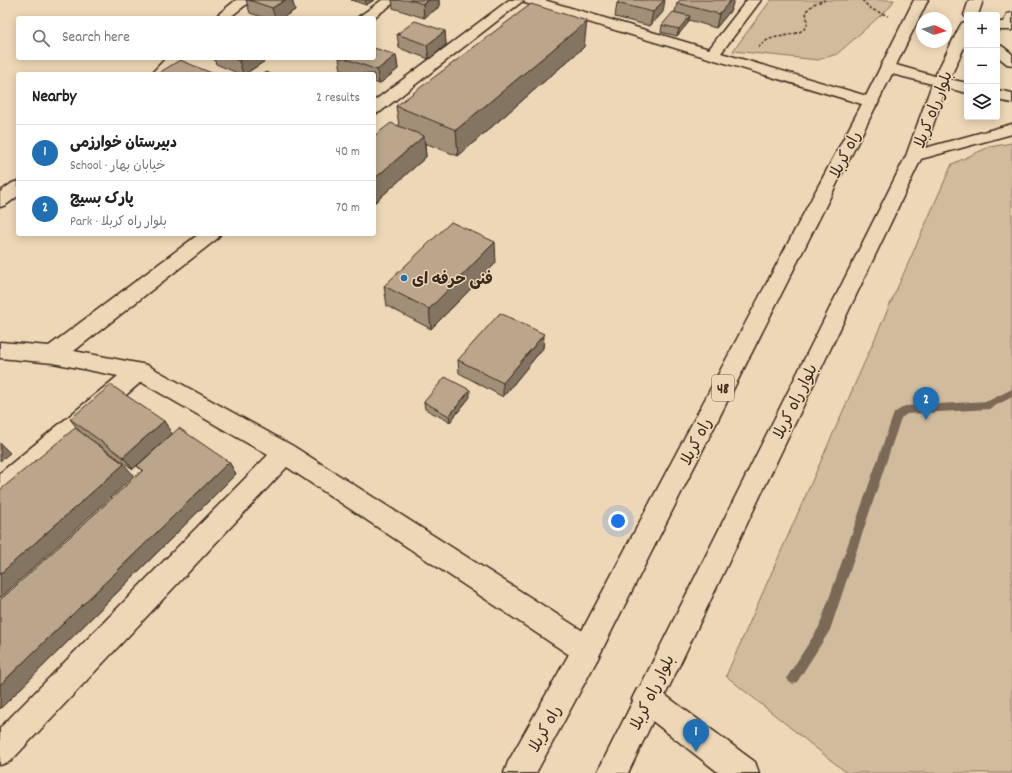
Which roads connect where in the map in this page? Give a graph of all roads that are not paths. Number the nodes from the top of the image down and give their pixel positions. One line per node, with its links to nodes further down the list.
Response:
1 (245, 0): 9 (street)
2 (391, 0): 10 (street)
3 (517, 0): 25 (street)
4 (530, 0): 15 (street)
5 (754, 0): 15 (street)
6 (921, 0): 18 (street, راه کربلا / 48)
7 (976, 0): 8 (street)
8 (972, 12)
9 (223, 16)
10 (367, 16)
11 (1012, 17): 12 (street)
12 (1000, 26)
13 (964, 32): 20 (street, بلوار راه کربلا)
14 (1000, 52): 17 (street)
15 (712, 55): 24 (street)
16 (173, 60): 19 (street)
17 (1012, 61)
18 (889, 68): 20 (street); 24 (street, راه کربلا / 48)
19 (160, 72)
20 (940, 82): 21 (street); 27 (street, بلوار راه کربلا)
21 (964, 87)
22 (1000, 95): 23 (street)
23 (1012, 98)
24 (871, 102): 36 (street, راه کربلا / 48)
25 (376, 108)
26 (1012, 129): 27 (street)
27 (914, 156): 37 (street, بلوار راه کربلا)
28 (16, 189): 29 (street)
29 (0, 201)
30 (208, 236): 32 (street)
31 (0, 350): 32 (street)
32 (53, 355): 33 (street)
33 (138, 371): 34 (street); 35 (street)
34 (285, 453): 36 (street); 38 (street)
35 (0, 488)
36 (587, 650): 39 (street, راه کربلا / 48)
37 (647, 699): 40 (street, بلوار راه کربلا); 41 (street)
38 (0, 750)
39 (519, 773)
40 (612, 773)
41 (744, 773)

